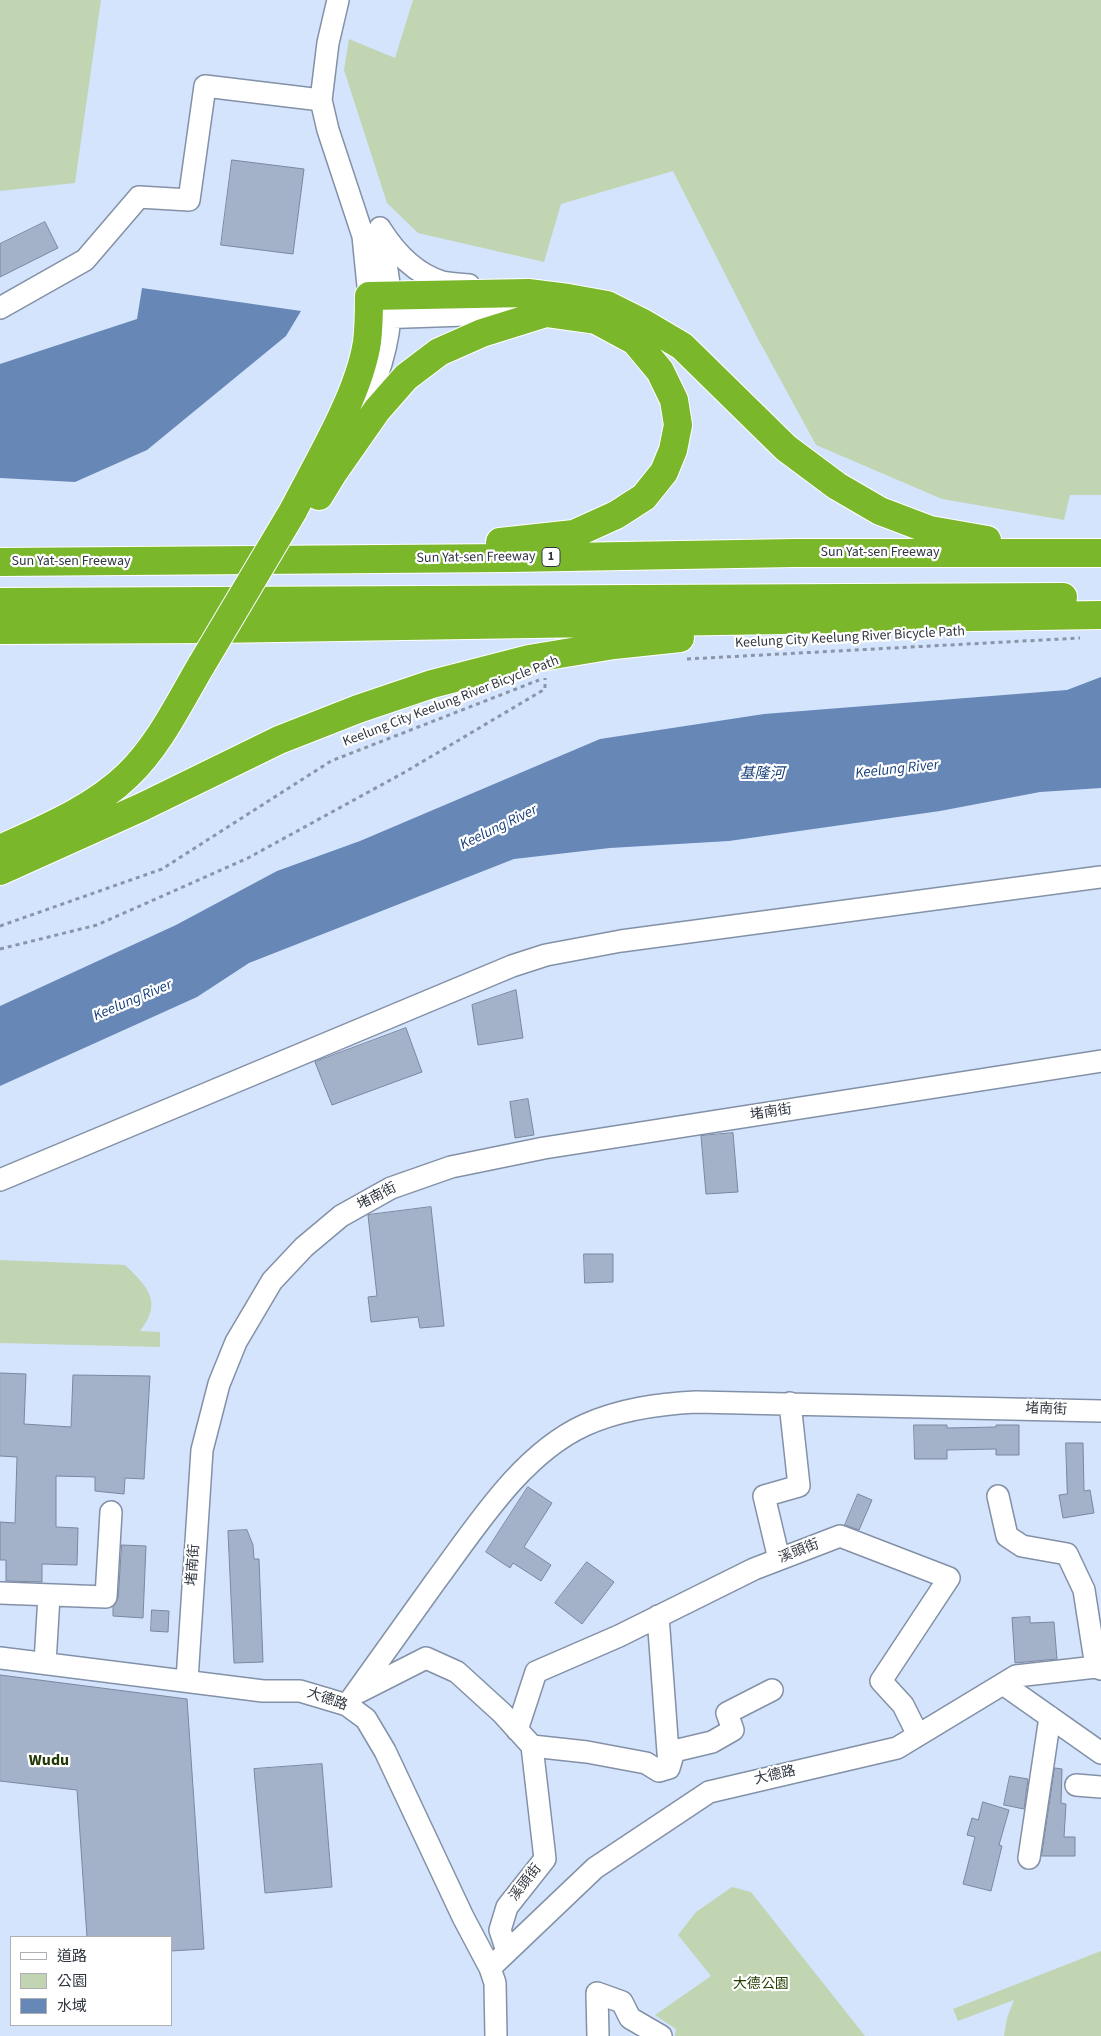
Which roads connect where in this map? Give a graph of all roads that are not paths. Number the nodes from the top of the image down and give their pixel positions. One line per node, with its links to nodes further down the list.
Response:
1 (338, 0): 2 (street)
2 (322, 100): 3 (street); 7 (street)
3 (350, 194): 4 (street); 6 (street)
4 (380, 228): 5 (street); 6 (street)
5 (537, 303): 6 (highway); 8 (highway); 10 (highway); 12 (highway)
6 (380, 307): 8 (street); 9 (highway)
7 (0, 308)
8 (332, 473): 9 (highway)
9 (300, 514): 20 (highway)
10 (1101, 544)
11 (1101, 553): 12 (highway, Sun Yat-sen Freeway / 1)
12 (358, 560): 13 (highway, Sun Yat-sen Freeway / 1)
13 (0, 562)
14 (1101, 597): 15 (highway)
15 (0, 602)
16 (1101, 615): 17 (highway)
17 (1053, 616): 18 (highway); 20 (highway)
18 (0, 630)
19 (0, 838): 20 (highway)
20 (37, 843): 21 (highway); 22 (highway)
21 (0, 849)
22 (0, 871)
23 (1101, 877): 25 (street)
24 (1101, 1061): 37 (street, 堵南街)
25 (0, 1180)
26 (790, 1403): 27 (street, 堵南街); 30 (street); 40 (street, 堵南街)
27 (1101, 1411)
28 (998, 1496): 36 (street)
29 (112, 1512): 32 (street)
30 (779, 1559): 33 (street, 溪頭街); 43 (street, 溪頭街)
31 (0, 1593): 32 (street)
32 (49, 1596): 35 (street)
33 (658, 1616): 42 (street, 溪頭街); 46 (street)
34 (0, 1658): 35 (street)
35 (45, 1663): 37 (street)
36 (1098, 1668): 38 (street, 大德路)
37 (187, 1680): 40 (street, 大德路)
38 (1003, 1684): 41 (street); 43 (street, 大德路)
39 (772, 1690): 46 (street)
40 (350, 1700): 42 (street); 51 (street, 大德路)
41 (1050, 1717): 45 (street); 49 (street)
42 (517, 1730): 44 (street)
43 (918, 1736): 50 (street, 大德路)
44 (532, 1746): 46 (street); 50 (street, 溪頭街)
45 (1101, 1753)
46 (669, 1768)
47 (1076, 1785): 48 (street)
48 (1101, 1787)
49 (1030, 1858)
50 (507, 1951): 51 (street, 大德路)
51 (490, 1968): 52 (street, 大德路)
52 (496, 2036)
53 (598, 2036): 54 (street)
54 (661, 2036)

